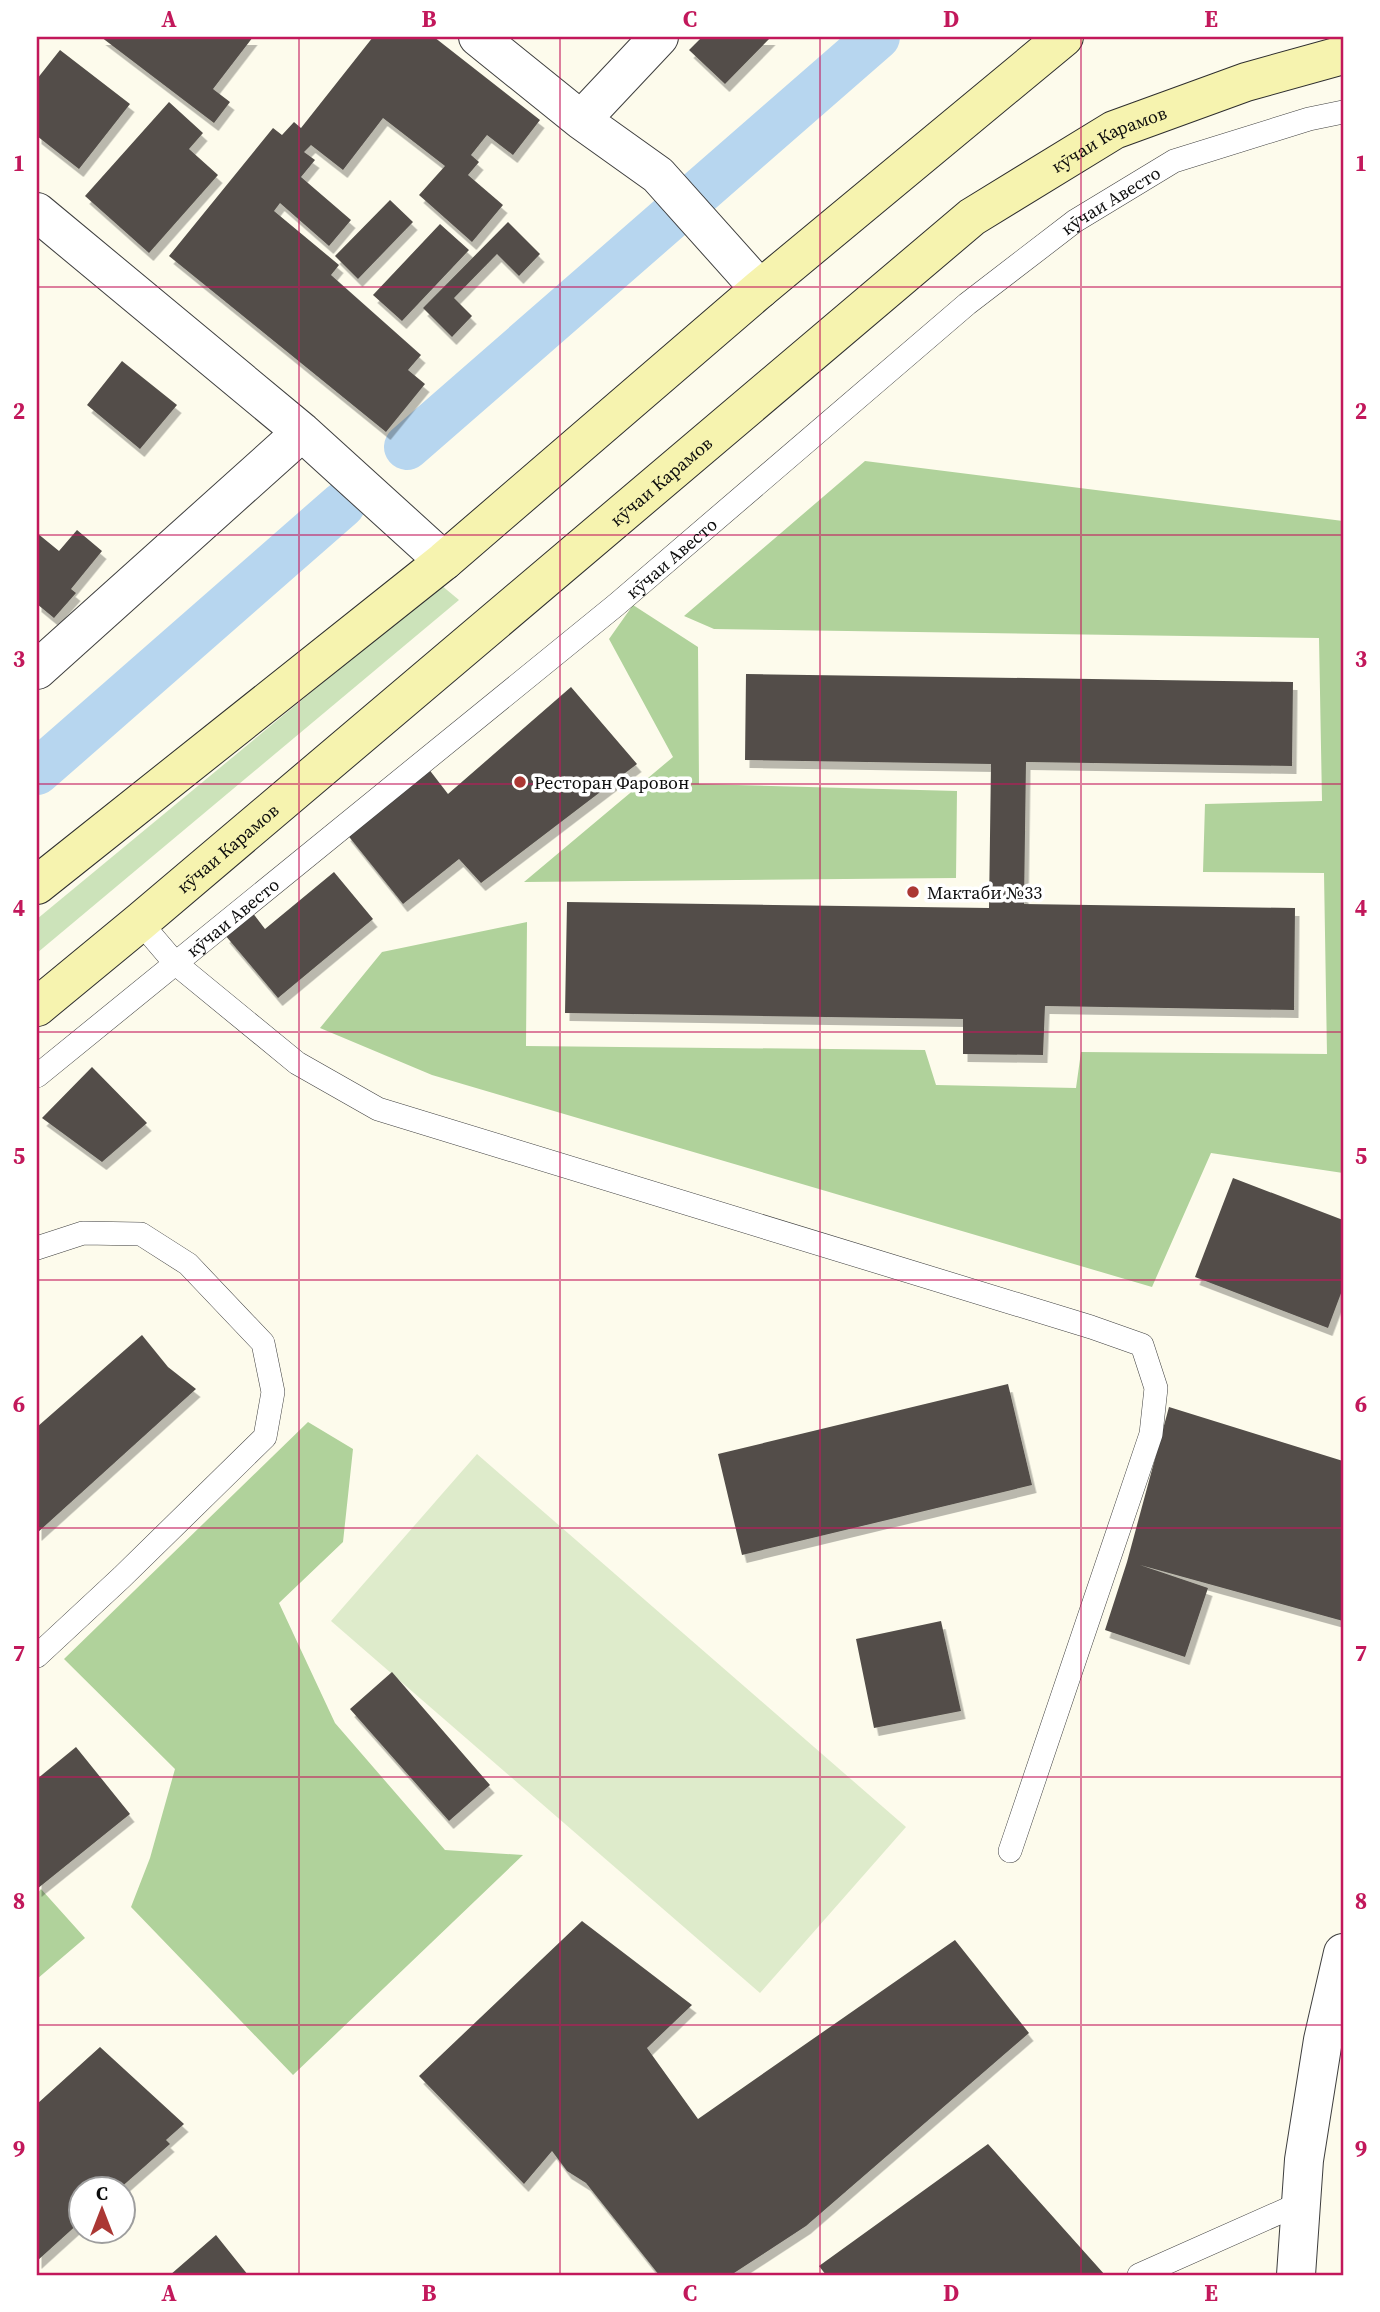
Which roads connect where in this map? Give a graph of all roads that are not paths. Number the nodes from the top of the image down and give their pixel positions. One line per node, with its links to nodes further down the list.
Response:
1 (478, 37): 6 (street)
2 (659, 37): 6 (street)
3 (1064, 37): 8 (main road)
4 (1343, 55): 13 (main road, кӯчаи Карамов)
5 (1343, 112): 14 (lane, кӯчаи Авесто)
6 (581, 120): 8 (street)
7 (37, 212): 9 (street)
8 (760, 289): 10 (main road)
9 (302, 432): 10 (street); 11 (street)
10 (444, 561): 12 (main road)
11 (37, 670)
12 (37, 885)
13 (140, 922): 14 (lane); 15 (main road, кӯчаи Карамов)
14 (175, 963): 16 (lane, кӯчаи Авесто); 19 (lane)
15 (37, 1007)
16 (37, 1076)
17 (37, 1248): 18 (lane)
18 (37, 1657)
19 (1010, 1851)
20 (1343, 1953): 21 (street)
21 (1301, 2203): 22 (lane); 23 (street)
22 (1139, 2275)
23 (1296, 2275)

